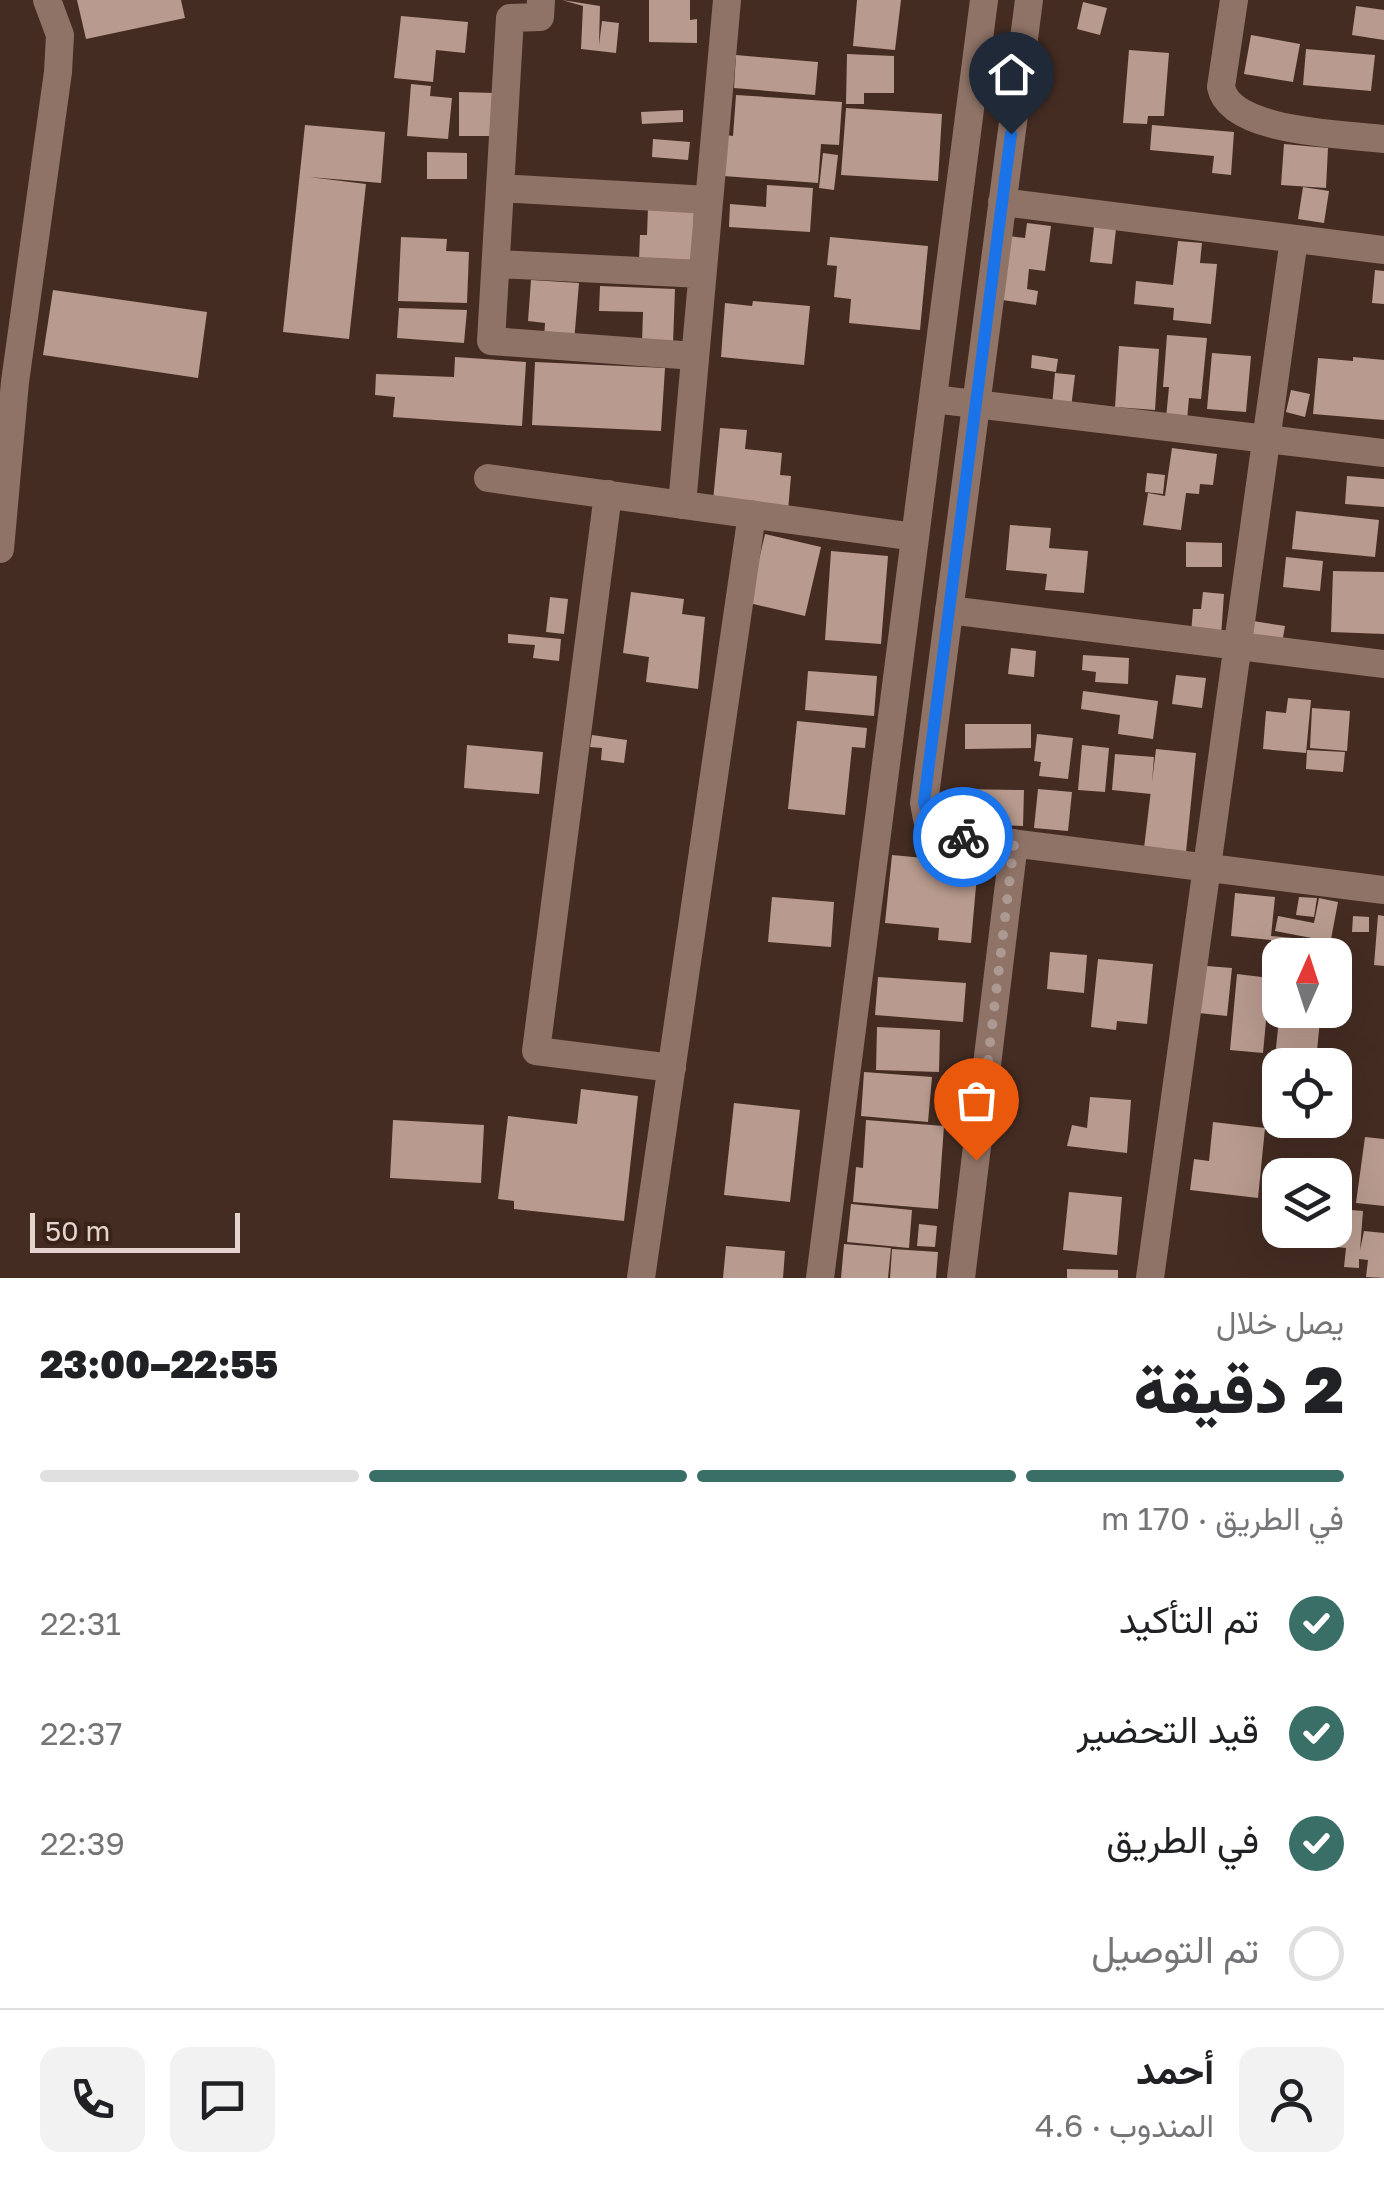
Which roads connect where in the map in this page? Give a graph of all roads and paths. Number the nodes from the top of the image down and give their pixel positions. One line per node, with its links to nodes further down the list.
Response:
1 (47, 0): 25 (street)
2 (541, 0): 8 (street)
3 (727, 0): 9 (street)
4 (984, 0): 16 (street)
5 (1029, 0): 10 (street)
6 (1234, 0): 7 (street)
7 (1384, 139)
8 (500, 188): 9 (street); 13 (street)
9 (709, 200): 14 (street)
10 (1002, 202): 11 (street); 17 (street)
11 (1294, 239): 12 (street); 18 (street)
12 (1384, 250)
13 (496, 264): 14 (street); 15 (street)
14 (702, 274): 15 (street)
15 (695, 356): 22 (street)
16 (933, 399): 17 (street); 24 (street)
17 (976, 405): 18 (street); 26 (street)
18 (1266, 439): 19 (street); 27 (street)
19 (1384, 454)
20 (488, 478): 21 (street)
21 (608, 494): 22 (street); 32 (street)
22 (682, 505): 23 (street)
23 (752, 514): 24 (street); 32 (street)
24 (915, 538): 34 (street)
25 (0, 548)
26 (949, 610): 27 (street); 29 (street)
27 (1238, 646): 28 (street); 30 (street)
28 (1384, 664)
29 (1014, 843): 30 (street); 35 (street)
30 (1207, 868): 31 (street); 36 (street)
31 (1384, 890)
32 (672, 1068): 33 (street)
33 (641, 1278)
34 (820, 1278)
35 (961, 1278)
36 (1150, 1278)

